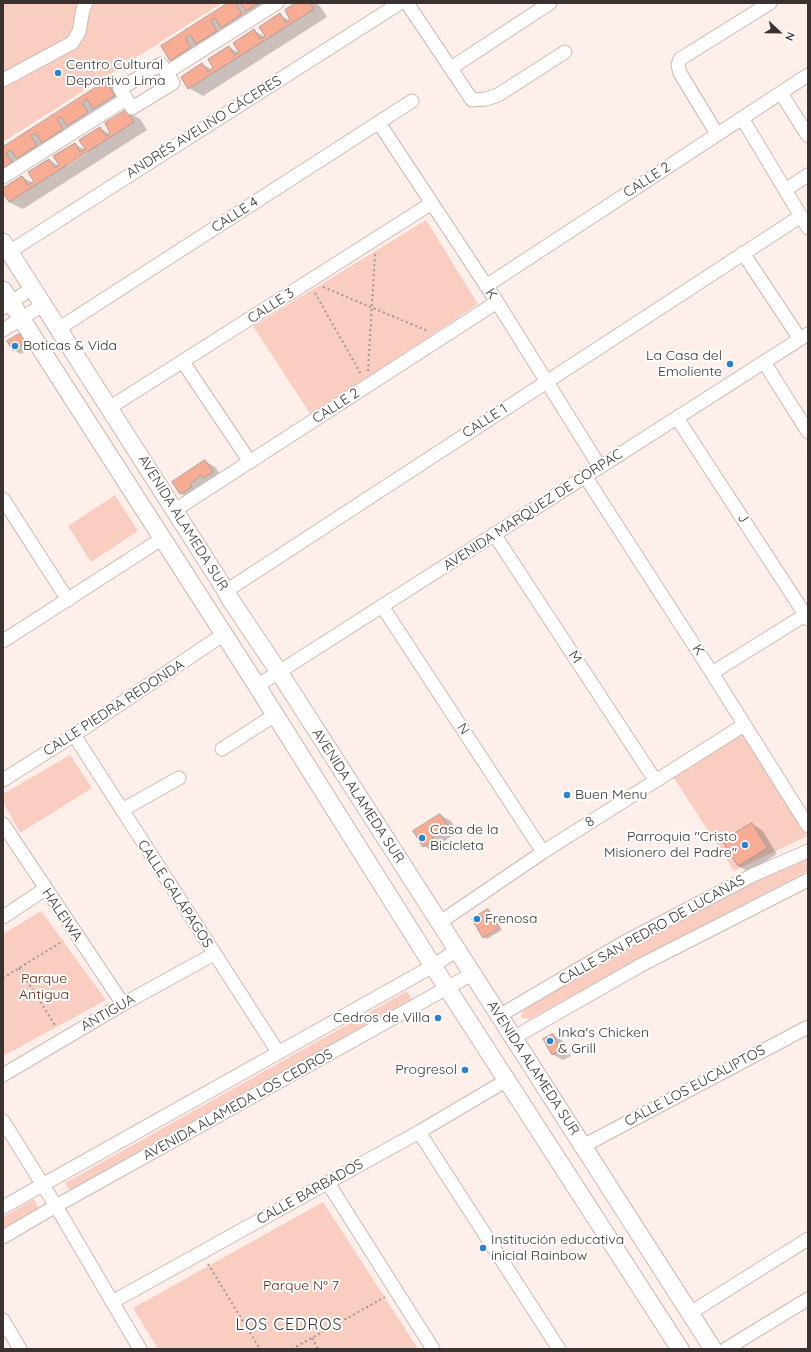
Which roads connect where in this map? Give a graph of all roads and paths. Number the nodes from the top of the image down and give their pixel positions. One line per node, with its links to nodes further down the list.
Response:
1 (86, 3): 11 (street)
2 (277, 3): 9 (street)
3 (400, 3): 26 (street, ANDRÉS AVELINO CÁCERES)
4 (407, 3): 8 (street)
5 (550, 3): 8 (street)
6 (770, 3): 17 (street)
7 (565, 52): 8 (street)
8 (451, 68)
9 (166, 73): 13 (street); 13 (street)
10 (808, 75): 12 (street, CALLE 2)
11 (3, 80)
12 (781, 93): 15 (street, CALLE 2); 18 (street)
13 (126, 99): 20 (street)
14 (412, 101): 16 (street, CALLE 4)
15 (742, 118): 17 (street, CALLE 2); 21 (street)
16 (379, 123): 22 (street, K); 36 (street, CALLE 4)
17 (717, 134): 29 (street, CALLE 2)
18 (808, 136)
19 (808, 175): 21 (street)
20 (3, 177)
21 (785, 190): 23 (street)
22 (432, 203): 25 (street, CALLE 3); 29 (street, K)
23 (801, 216): 24 (street); 27 (street, CALLE 1)
24 (808, 228)
25 (376, 238): 28 (street, CALLE 3); 34 (path)
26 (6, 247): 30 (main road, AVENIDA ALAMEDA SUR)
27 (743, 253): 38 (street); 42 (street, CALLE 1)
28 (309, 281): 34 (path); 40 (street, CALLE 3); 43 (path)
29 (486, 286): 32 (street, K)
30 (32, 288): 31 (street); 33 (main road, AVENIDA ALAMEDA SUR)
31 (6, 300): 35 (main road, AVENIDA ALAMEDA SUR)
32 (497, 302): 39 (street, CALLE 2); 42 (street, K)
33 (43, 304): 35 (street); 36 (main road, AVENIDA ALAMEDA SUR)
34 (371, 308): 39 (path); 43 (path)
35 (21, 318): 37 (street); 53 (main road, AVENIDA ALAMEDA SUR)
36 (58, 329): 44 (main road, AVENIDA ALAMEDA SUR)
37 (3, 330)
38 (804, 336): 41 (street, AVENIDA MARQUEZ DE CORPAC)
39 (442, 337): 43 (street, CALLE 2)
40 (183, 362): 44 (street, CALLE 3); 47 (street)
41 (764, 362): 45 (street, AVENIDA MARQUEZ DE CORPAC); 46 (street)
42 (546, 381): 48 (street, K); 54 (street, CALLE 1)
43 (367, 386): 47 (street, CALLE 2)
44 (109, 408): 51 (main road, AVENIDA ALAMEDA SUR)
45 (677, 418): 48 (street, AVENIDA MARQUEZ DE CORPAC); 57 (street, J)
46 (808, 432)
47 (250, 462): 51 (street, CALLE 2)
48 (600, 467): 49 (street, AVENIDA MARQUEZ DE CORPAC)
49 (585, 476): 52 (street, AVENIDA MARQUEZ DE CORPAC); 61 (street, K)
50 (3, 499): 55 (street)
51 (175, 510): 54 (main road, AVENIDA ALAMEDA SUR)
52 (494, 534): 56 (street, AVENIDA MARQUEZ DE CORPAC); 69 (street, M)
53 (163, 538): 55 (street); 58 (main road, AVENIDA ALAMEDA SUR)
54 (226, 591): 60 (main road, AVENIDA ALAMEDA SUR)
55 (68, 600): 59 (street)
56 (382, 606): 60 (street, AVENIDA MARQUEZ DE CORPAC); 74 (street, N)
57 (807, 617): 61 (street)
58 (224, 634): 62 (main road, AVENIDA ALAMEDA SUR); 65 (street, CALLE PIEDRA REDONDA)
59 (3, 641)
60 (279, 672): 62 (street, AVENIDA MARQUEZ DE CORPAC); 78 (main road, AVENIDA ALAMEDA SUR)
61 (712, 673): 64 (street, K)
62 (257, 686): 63 (main road, AVENIDA ALAMEDA SUR)
63 (276, 715): 66 (street); 82 (main road, AVENIDA ALAMEDA SUR)
64 (744, 724): 69 (street, 8); 72 (street, K)
65 (74, 735): 68 (street, CALLE PIEDRA REDONDA); 70 (street, CALLE GALÁPAGOS)
66 (222, 749)
67 (179, 778): 70 (street)
68 (3, 780)
69 (655, 780): 74 (street, 8)
70 (122, 810): 81 (street, CALLE GALÁPAGOS)
71 (3, 824): 76 (street, HALEIWA)
72 (808, 826)
73 (808, 851): 88 (street, CALLE SAN PEDRO DE LUCANAS)
74 (543, 852): 78 (street, 8)
75 (808, 880): 91 (street, CALLE SAN PEDRO DE LUCANAS)
76 (45, 889): 77 (street); 87 (street, HALEIWA)
77 (3, 917)
78 (439, 923): 80 (main road, AVENIDA ALAMEDA SUR)
79 (63, 941): 83 (path)
80 (457, 950): 82 (street, AVENIDA ALAMEDA LOS CEDROS); 84 (main road, AVENIDA ALAMEDA SUR)
81 (214, 954): 87 (street, ANTIGUA); 92 (street, CALLE GALÁPAGOS)
82 (433, 966): 86 (main road, AVENIDA ALAMEDA SUR); 92 (street, AVENIDA ALAMEDA LOS CEDROS)
83 (19, 968): 85 (path); 89 (path)
84 (472, 974): 86 (street, AVENIDA ALAMEDA LOS CEDROS); 88 (main road, AVENIDA ALAMEDA SUR)
85 (3, 978)
86 (447, 988): 94 (main road, AVENIDA ALAMEDA SUR); 100 (street, AVENIDA ALAMEDA LOS CEDROS)
87 (123, 1004): 93 (street, ANTIGUA)
88 (499, 1016): 91 (main road, AVENIDA ALAMEDA SUR)
89 (56, 1027)
90 (808, 1027): 97 (street, CALLE LOS EUCALIPTOS)
91 (513, 1038): 97 (main road, AVENIDA ALAMEDA SUR)
92 (278, 1052): 99 (street, AVENIDA ALAMEDA LOS CEDROS)
93 (3, 1075)
94 (507, 1080): 96 (street, CALLE BARBADOS); 118 (main road, AVENIDA ALAMEDA SUR)
95 (3, 1121): 99 (street)
96 (419, 1132): 98 (street, CALLE BARBADOS); 117 (street)
97 (582, 1146): 108 (main road, AVENIDA ALAMEDA SUR)
98 (328, 1183): 104 (street, CALLE BARBADOS); 105 (street)
99 (43, 1185): 100 (street); 101 (street, AVENIDA ALAMEDA LOS CEDROS)
100 (56, 1206): 102 (street, AVENIDA ALAMEDA LOS CEDROS); 107 (street)
101 (3, 1207)
102 (3, 1237)
103 (808, 1239): 108 (street)
104 (201, 1253): 107 (street, CALLE BARBADOS); 113 (path)
105 (396, 1290): 110 (path); 116 (street)
106 (808, 1299): 120 (street)
107 (112, 1302): 112 (street)
108 (690, 1313): 119 (main road, AVENIDA ALAMEDA SUR)
109 (3, 1320): 111 (street)
110 (312, 1338): 114 (path); 115 (path)
111 (20, 1349)
112 (139, 1349)
113 (260, 1349)
114 (292, 1349)
115 (318, 1349)
116 (433, 1349)
117 (559, 1349)
118 (680, 1349)
119 (713, 1349)
120 (726, 1349)

